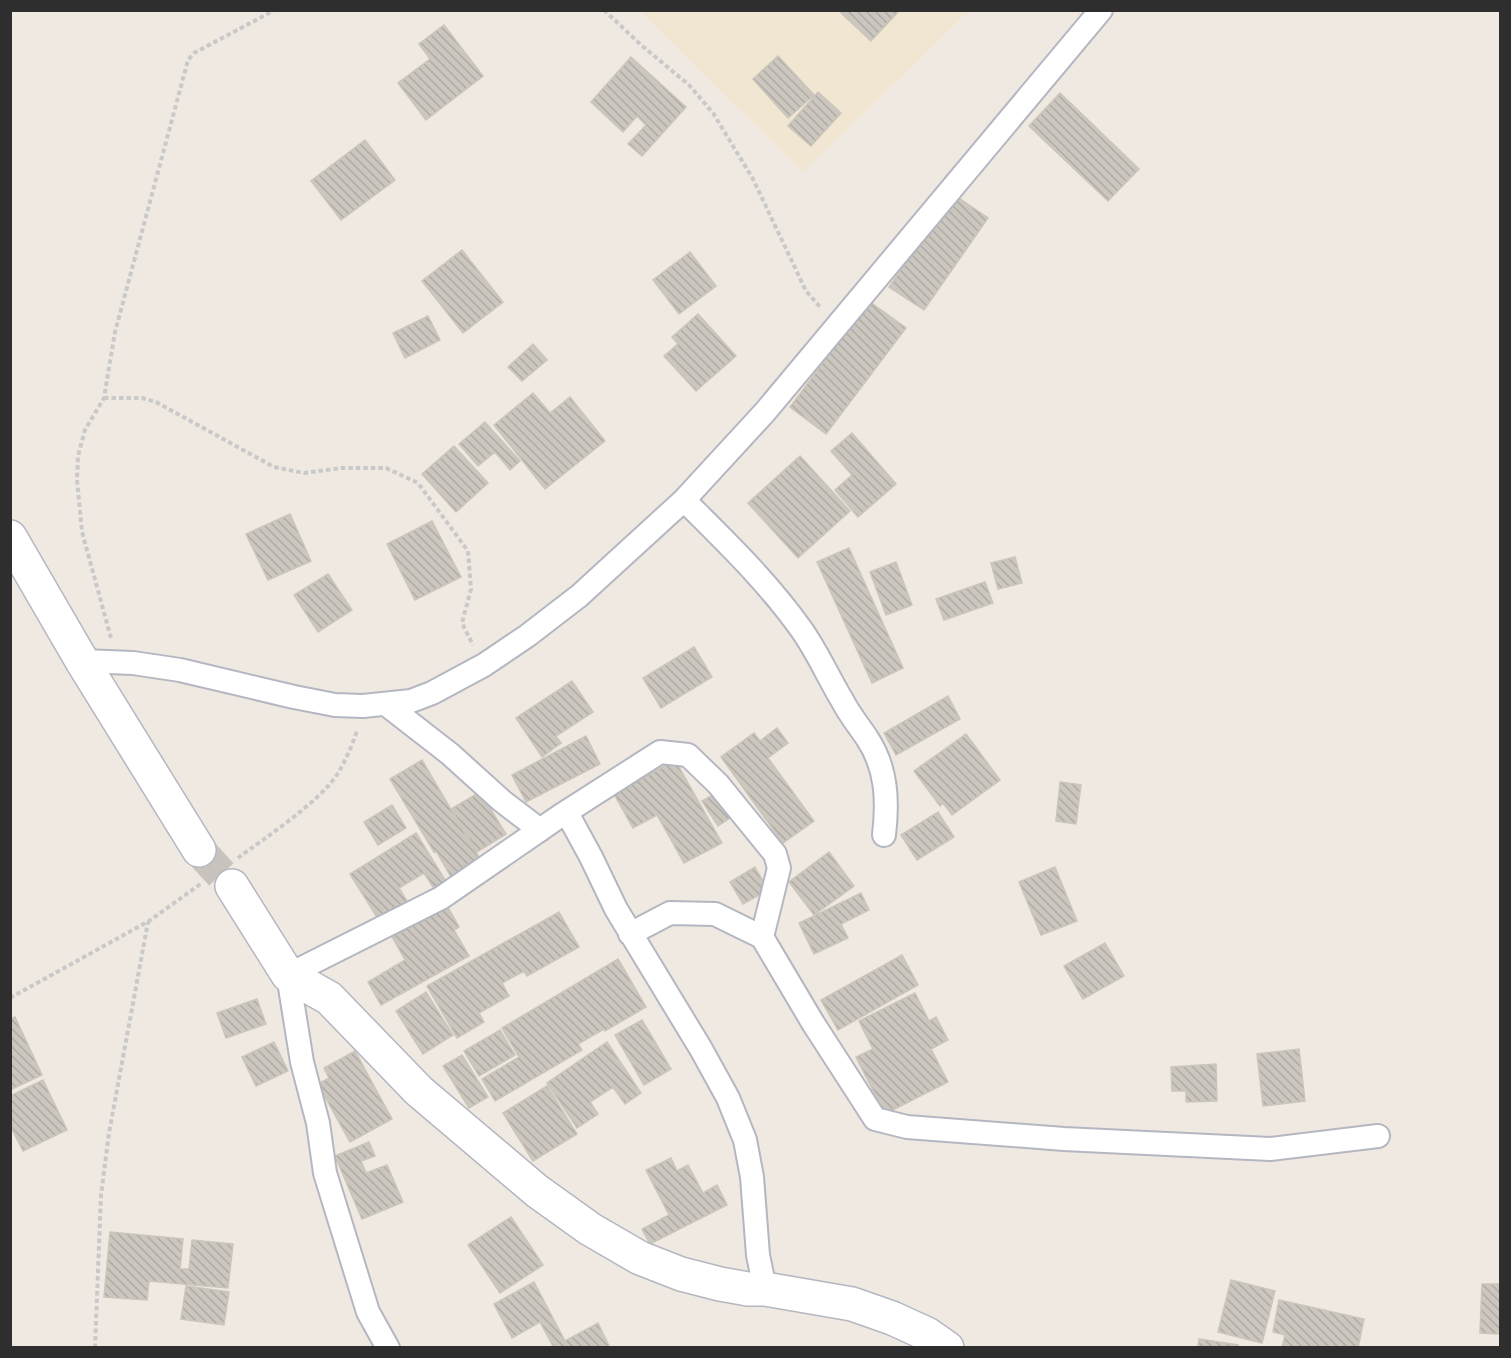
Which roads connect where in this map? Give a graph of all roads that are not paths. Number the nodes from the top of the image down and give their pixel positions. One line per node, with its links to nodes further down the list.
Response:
1 (1101, 10): 2 (street)
2 (684, 500): 5 (street); 8 (street)
3 (10, 537): 4 (street)
4 (82, 661): 5 (street); 9 (street)
5 (387, 705): 7 (street)
6 (567, 813): 7 (street); 11 (street); 12 (street)
7 (540, 830): 13 (street)
8 (884, 835)
9 (199, 850)
10 (232, 886): 13 (street)
11 (630, 934): 12 (street); 15 (street)
12 (762, 937): 14 (street)
13 (288, 975): 15 (street); 16 (street)
14 (1378, 1136)
15 (765, 1289): 17 (street)
16 (388, 1347)
17 (946, 1347)

